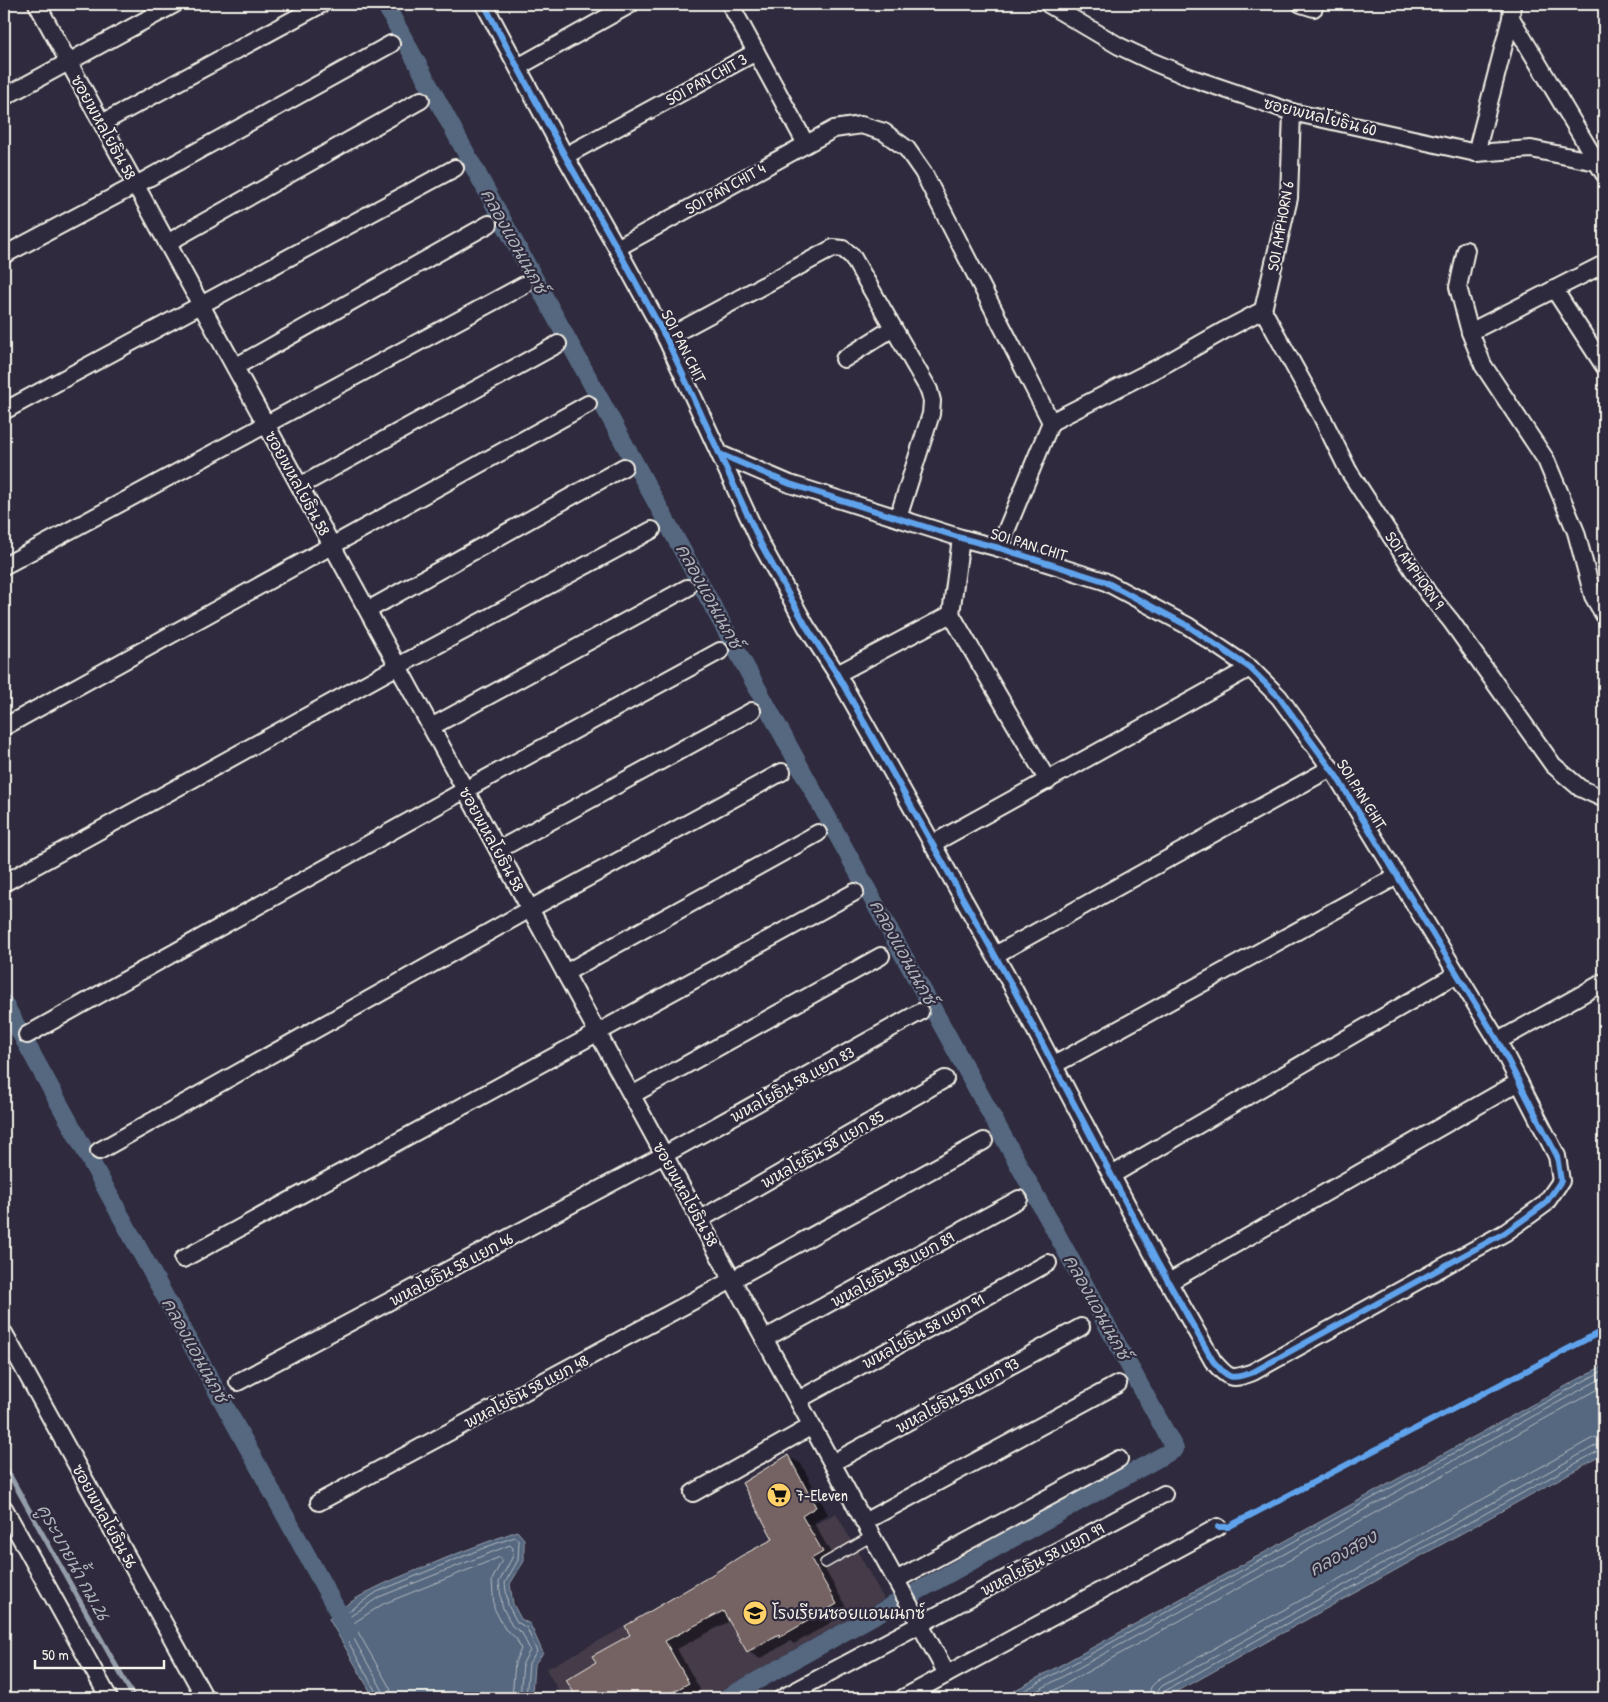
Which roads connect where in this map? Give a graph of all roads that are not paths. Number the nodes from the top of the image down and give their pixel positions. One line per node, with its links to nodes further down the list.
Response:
1 (175, 4): 11 (street)
2 (322, 4): 16 (street)
3 (484, 4): 12 (street, SOI PAN CHIT)
4 (632, 4): 12 (street)
5 (730, 4): 10 (street)
6 (1048, 4): 15 (street, ซอยพหลโยธิน 60)
7 (40, 5): 11 (street, ซอยพหลโยธิน 58)
8 (1512, 11): 18 (street); 21 (street)
9 (391, 44): 22 (street)
10 (756, 52): 17 (street, SOI PAN CHIT 3); 19 (street, SOI PAN CHIT 3)
11 (69, 62): 13 (street); 16 (street, ซอยพหลโยธิน 58)
12 (518, 67): 19 (street, SOI PAN CHIT)
13 (4, 98)
14 (422, 100): 24 (street)
15 (1292, 112): 18 (street, ซอยพหลโยธิน 60); 32 (street, SOI AMPHORN 6)
16 (102, 123): 22 (street, ซอยพหลโยธิน 58)
17 (806, 144): 25 (street, SOI PAN CHIT 4); 42 (street, SOI PAN CHIT 4)
18 (1476, 153): 21 (street, ซอยพหลโยธิน 60)
19 (565, 156): 25 (street, SOI PAN CHIT)
20 (455, 168): 31 (street)
21 (1600, 168)
22 (136, 186): 24 (street, ซอยพหลโยธิน 58); 27 (street)
23 (489, 224): 39 (street)
24 (167, 243): 31 (street, ซอยพหลโยธิน 58)
25 (617, 248): 35 (street, SOI PAN CHIT)
26 (1466, 250): 34 (street)
27 (4, 255)
28 (1604, 264): 30 (street)
29 (524, 285): 43 (street)
30 (1554, 289): 34 (street); 38 (street)
31 (201, 305): 39 (street, ซอยพหลโยธิน 58); 41 (street)
32 (1263, 310): 42 (street); 68 (street, SOI AMPHORN 9)
33 (893, 328): 35 (street); 37 (street); 47 (street)
34 (1470, 332): 56 (street)
35 (666, 338): 44 (street, SOI PAN CHIT)
36 (558, 344): 46 (street)
37 (844, 359)
38 (1604, 366)
39 (235, 367): 43 (street, ซอยพหลโยธิน 58)
40 (588, 404): 50 (street)
41 (4, 411)
42 (1051, 422): 51 (street)
43 (266, 425): 46 (street, ซอยพหลโยธิน 58); 52 (street)
44 (720, 454): 47 (street, SOI PAN CHIT); 60 (street, SOI PAN CHIT)
45 (624, 466): 54 (street)
46 (300, 486): 50 (street, ซอยพหลโยธิน 58)
47 (898, 518): 49 (street, SOI PAN CHIT)
48 (652, 530): 58 (street)
49 (961, 538): 51 (street, SOI PAN CHIT); 55 (street)
50 (332, 546): 54 (street, ซอยพหลโยธิน 58); 62 (street)
51 (999, 548): 59 (street, SOI PAN CHIT)
52 (4, 566)
53 (687, 588): 63 (street)
54 (368, 610): 58 (street, ซอยพหลโยธิน 58)
55 (951, 614): 60 (street); 66 (street)
56 (1604, 615)
57 (720, 651): 67 (street)
58 (398, 666): 63 (street, ซอยพหลโยธิน 58); 73 (street)
59 (1250, 668): 64 (street, SOI PAN CHIT); 66 (street)
60 (837, 674): 70 (street, SOI PAN CHIT)
61 (752, 711): 71 (street)
62 (4, 727)
63 (431, 727): 67 (street, ซอยพหลโยธิน 58)
64 (1331, 768): 72 (street, SOI PAN CHIT); 76 (street)
65 (782, 772): 75 (street)
66 (1048, 781): 70 (street)
67 (465, 790): 71 (street, ซอยพหลโยธิน 58); 83 (street)
68 (1604, 799)
69 (818, 833): 78 (street)
70 (932, 844): 76 (street, SOI PAN CHIT)
71 (498, 850): 75 (street, ซอยพหลโยธิน 58)
72 (1397, 876): 79 (street, SOI PAN CHIT); 85 (street)
73 (4, 883)
74 (855, 892): 82 (street)
75 (530, 909): 78 (street, ซอยพหลโยธิน 58); 90 (street)
76 (994, 955): 85 (street, SOI PAN CHIT)
77 (881, 956): 88 (street)
78 (565, 973): 82 (street, ซอยพหลโยธิน 58)
79 (1457, 974): 84 (street, SOI PAN CHIT); 92 (street)
80 (1604, 982): 84 (street)
81 (920, 1012): 91 (street, พหลโยธิน 58 แยก 83)
82 (598, 1033): 88 (street, ซอยพหลโยธิน 58); 95 (street)
83 (27, 1035)
84 (1498, 1041): 87 (street, SOI PAN CHIT)
85 (1054, 1065): 92 (street, SOI PAN CHIT)
86 (945, 1079): 94 (street, พหลโยธิน 58 แยก 85)
87 (1519, 1082): 98 (street); 98 (street, SOI PAN CHIT)
88 (632, 1096): 91 (street, ซอยพหลโยธิน 58)
89 (984, 1141): 97 (street, พหลโยธิน 58 แยก 48)
90 (99, 1151)
91 (664, 1156): 94 (street, ซอยพหลโยธิน 58); 102 (street, พหลโยธิน 58 แยก 46)
92 (1112, 1175): 98 (street, SOI PAN CHIT)
93 (1019, 1199): 101 (street, พหลโยธิน 58 แยก 89)
94 (699, 1220): 97 (street, ซอยพหลโยธิน 58)
95 (183, 1260)
96 (1048, 1263): 104 (street, พหลโยธิน 58 แยก 91)
97 (732, 1280): 101 (street, ซอยพหลโยธิน 58); 110 (street, พหลโยธิน 58 แยก 48)
98 (1169, 1282)
99 (1081, 1327): 107 (street, พหลโยธิน 58 แยก 93)
100 (4, 1333): 119 (street, ซอยพหลโยธิน 56)
101 (764, 1339): 104 (street, ซอยพหลโยธิน 58)
102 (238, 1382)
103 (1118, 1384): 113 (street)
104 (798, 1400): 105 (street, ซอยพหลโยธิน 58)
105 (812, 1426): 107 (street, ซอยพหลโยธิน 58); 108 (street)
106 (1119, 1459): 115 (street)
107 (832, 1463): 113 (street, ซอยพหลโยธิน 58)
108 (693, 1493)
109 (1164, 1494): 116 (street, พหลโยธิน 58 แยก 99)
110 (319, 1502)
111 (4, 1508): 118 (street)
112 (1218, 1527): 117 (street)
113 (868, 1529): 114 (lane); 115 (street, ซอยพหลโยธิน 58)
114 (825, 1564)
115 (899, 1585): 116 (street, ซอยพหลโยธิน 58)
116 (920, 1624): 117 (street, ซอยพหลโยธิน 58); 120 (street, พหลโยธิน 58 แยก 99)
117 (947, 1674): 121 (street)
118 (109, 1698)
119 (206, 1698)
120 (782, 1698)
121 (903, 1698)

